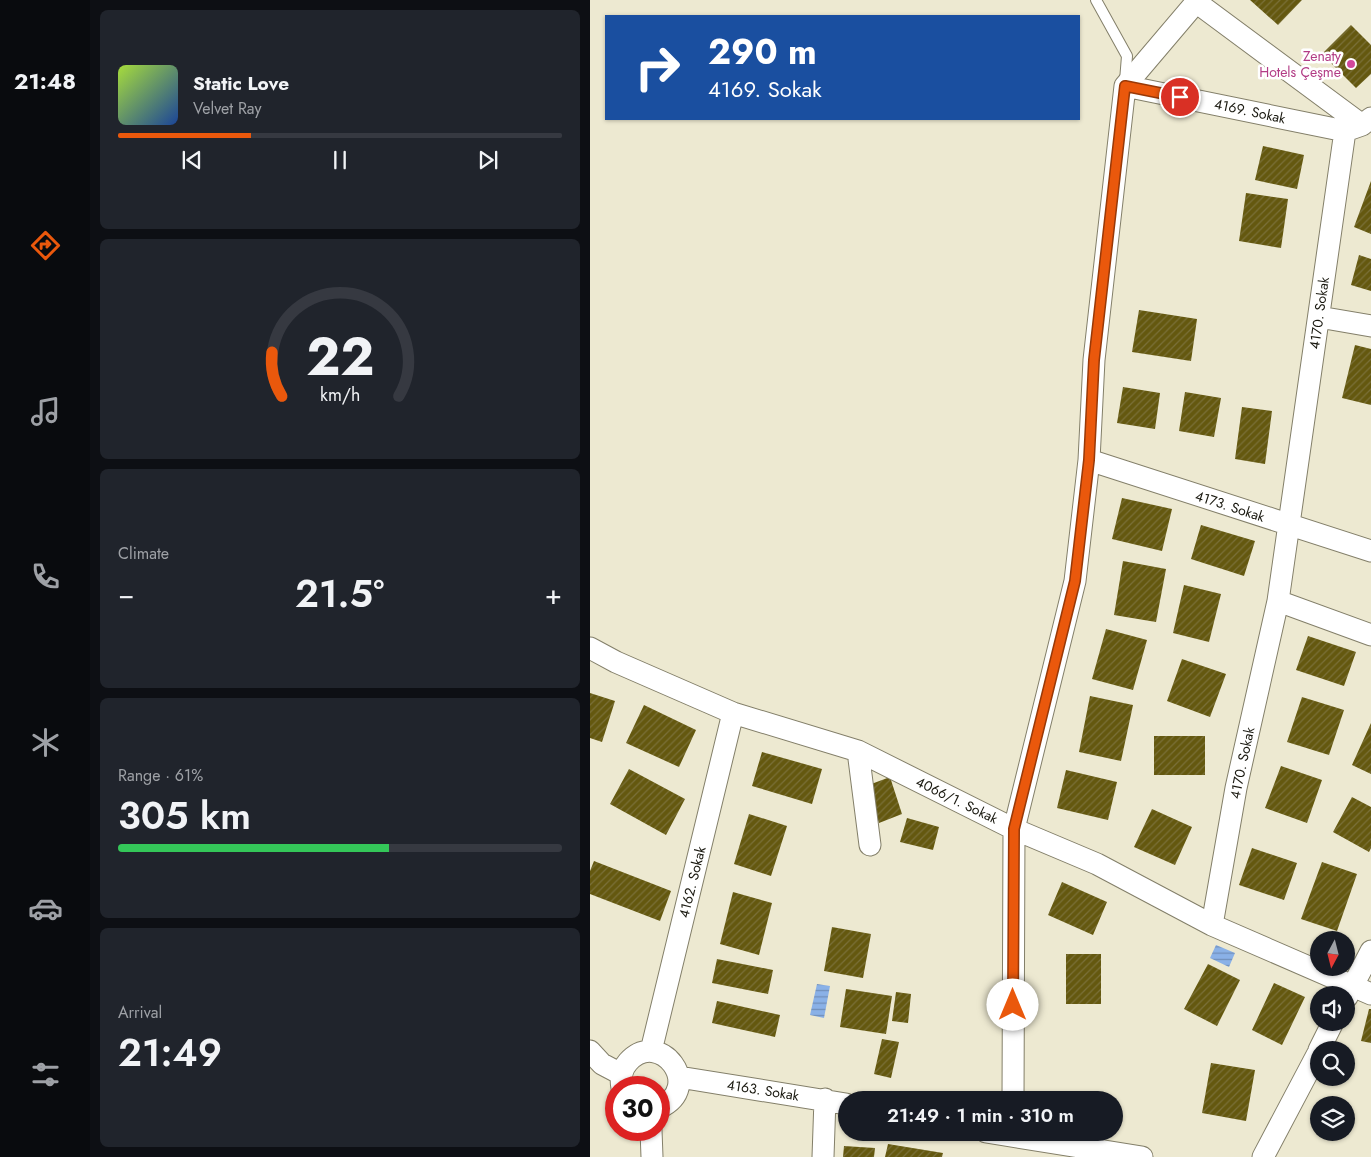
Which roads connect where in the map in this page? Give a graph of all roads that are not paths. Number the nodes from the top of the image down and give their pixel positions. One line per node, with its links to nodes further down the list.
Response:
1 (1096, 0): 3 (lane)
2 (1197, 1): 3 (street); 4 (street)
3 (1125, 86): 4 (street, 4169. Sokak); 7 (street)
4 (1359, 125): 5 (street, 4170. Sokak)
5 (1319, 317): 6 (street); 8 (street, 4170. Sokak)
6 (1371, 326)
7 (1089, 460): 8 (street, 4173. Sokak); 15 (street)
8 (1288, 524): 9 (street, 4173. Sokak); 10 (street, 4170. Sokak)
9 (1371, 551)
10 (1278, 601): 11 (street); 17 (street, 4170. Sokak)
11 (1371, 635)
12 (590, 648): 13 (street, 4066/1. Sokak)
13 (733, 713): 14 (street, 4066/1. Sokak); 21 (street, 4162. Sokak)
14 (858, 751): 15 (street, 4066/1. Sokak); 16 (street)
15 (1014, 829): 17 (street, 4066/1. Sokak); 26 (street)
16 (870, 845)
17 (1212, 925): 19 (street, 4066/1. Sokak)
18 (1371, 951): 19 (street)
19 (1357, 992)
20 (590, 1051): 23 (street)
21 (651, 1051): 24 (street); 25 (street)
22 (1310, 1067): 35 (street)
23 (615, 1076)
24 (623, 1076)
25 (679, 1077): 27 (street, 4163. Sokak); 28 (street)
26 (1013, 1091)
27 (825, 1099): 29 (street, 4163. Sokak); 33 (street)
28 (670, 1101)
29 (838, 1102)
30 (651, 1141): 32 (street)
31 (1013, 1142): 34 (street)
32 (652, 1157)
33 (823, 1157)
34 (1142, 1157)
35 (1263, 1157)

